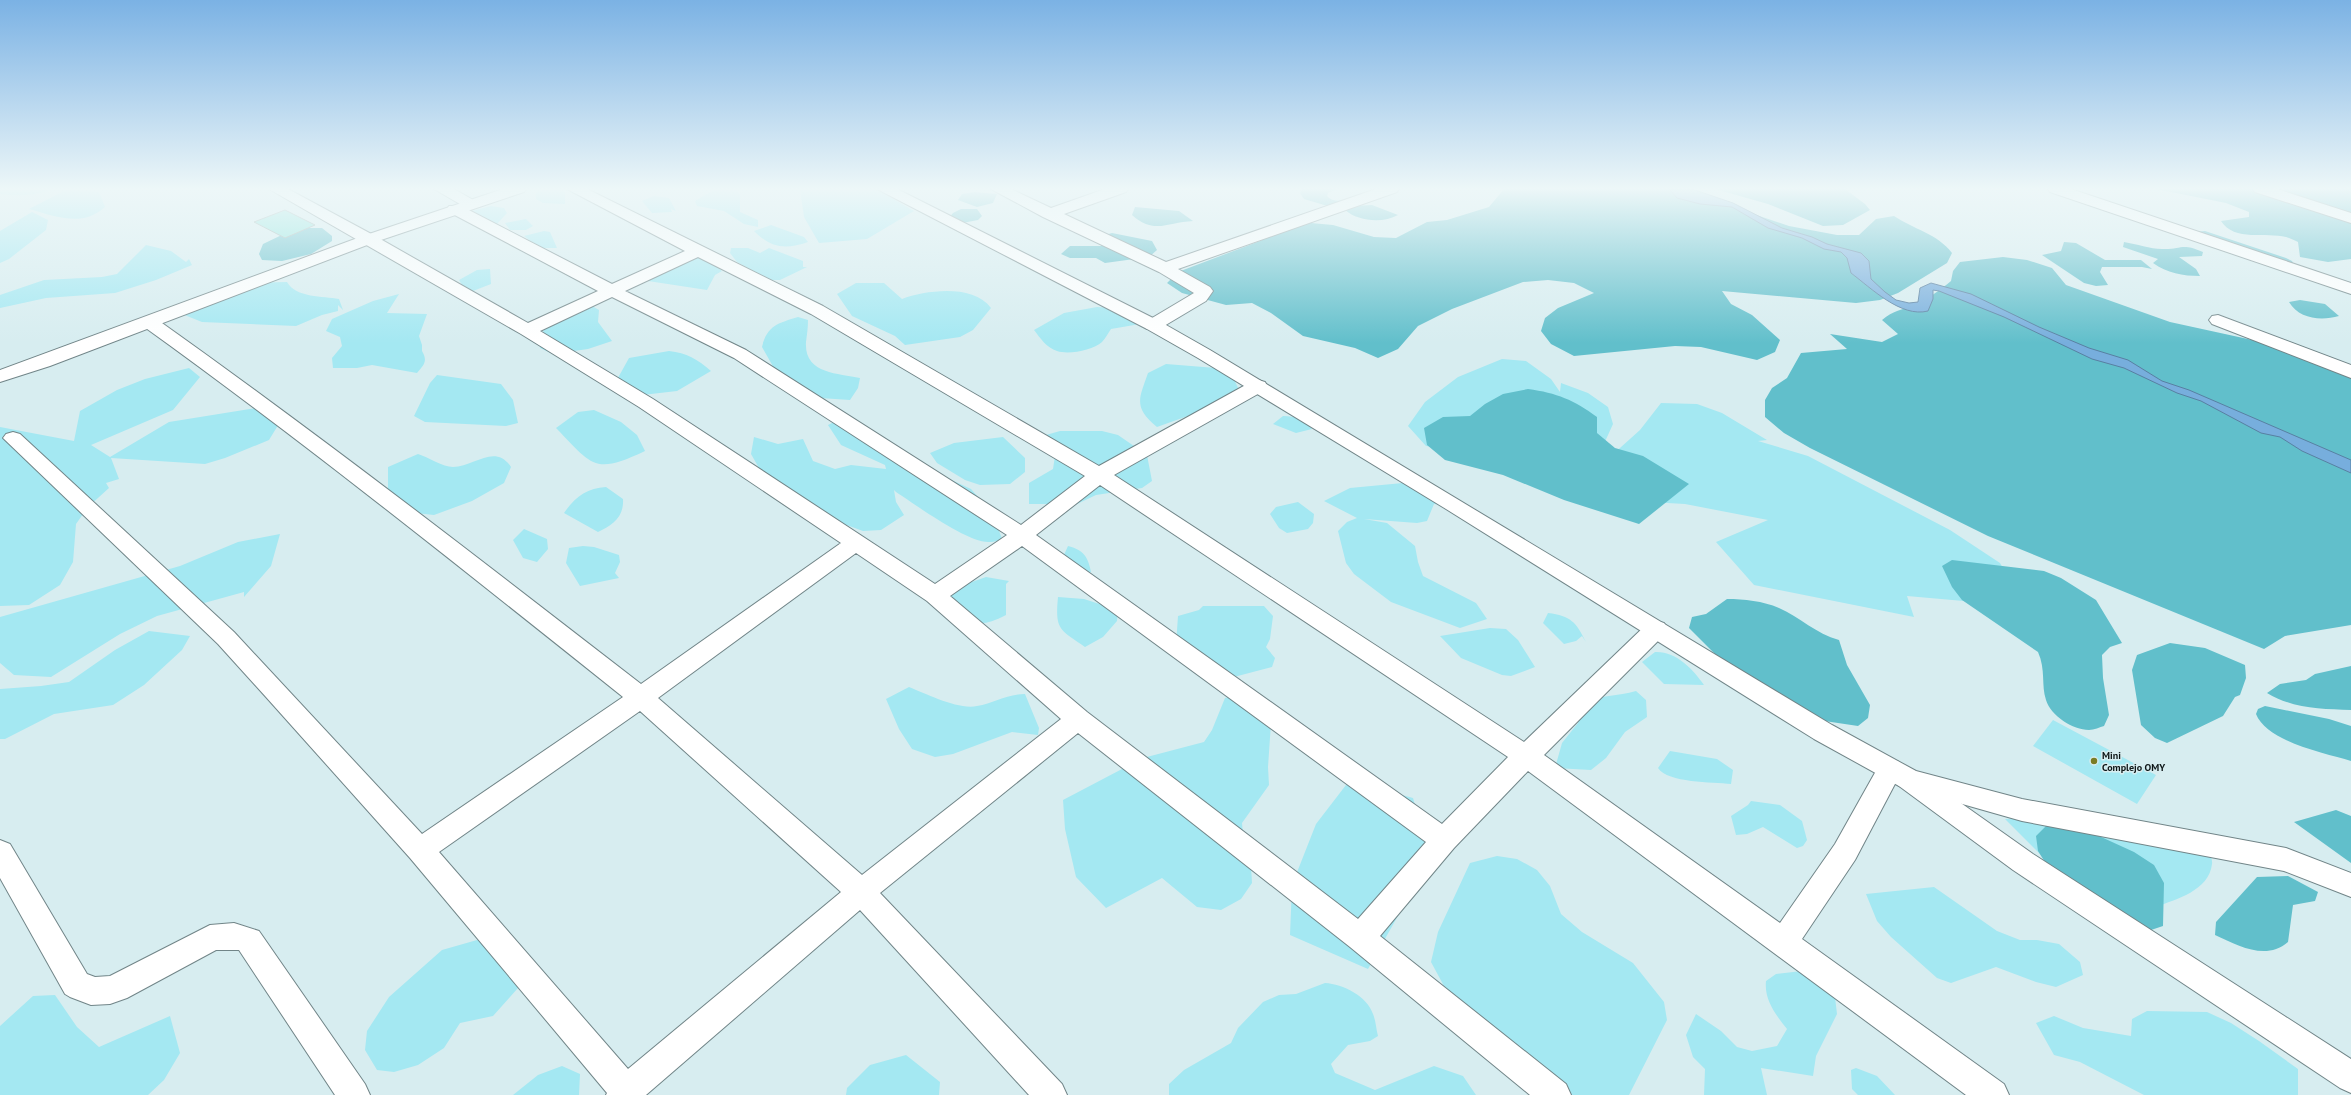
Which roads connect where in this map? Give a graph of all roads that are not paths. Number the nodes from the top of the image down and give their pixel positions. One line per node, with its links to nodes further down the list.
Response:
1 (366, 240): 14 (street)
2 (371, 240): 16 (street)
3 (522, 240): 12 (street)
4 (676, 240): 9 (street)
5 (985, 240): 15 (street)
6 (1105, 240): 10 (street)
7 (1245, 240): 10 (street)
8 (2206, 240): 11 (street)
9 (698, 251): 12 (street); 21 (street)
10 (1165, 268): 15 (street)
11 (2351, 289)
12 (612, 291): 16 (street); 22 (street)
13 (2218, 320): 17 (street)
14 (149, 322): 18 (street); 26 (street)
15 (1153, 325): 19 (street)
16 (527, 330): 23 (street)
17 (2351, 372)
18 (0, 376)
19 (1258, 386): 21 (street); 25 (street)
20 (13, 438): 31 (street)
21 (1099, 475): 22 (street); 28 (street)
22 (1022, 535): 24 (street); 30 (street)
23 (855, 543): 24 (street); 26 (street)
24 (935, 595): 27 (street)
25 (1656, 629): 28 (street); 29 (street)
26 (641, 697): 31 (street); 34 (street)
27 (1078, 718): 34 (street); 35 (street)
28 (1526, 756): 30 (street); 36 (street)
29 (1899, 774): 33 (street); 36 (street); 37 (street)
30 (1444, 840): 35 (street)
31 (420, 850): 38 (street)
32 (0, 852): 39 (street)
33 (2351, 885)
34 (861, 892): 38 (street); 40 (street)
35 (1360, 938): 41 (street)
36 (1783, 943): 42 (street)
37 (2351, 1077)
38 (626, 1094)
39 (354, 1095)
40 (1051, 1095)
41 (1555, 1095)
42 (1993, 1095)

